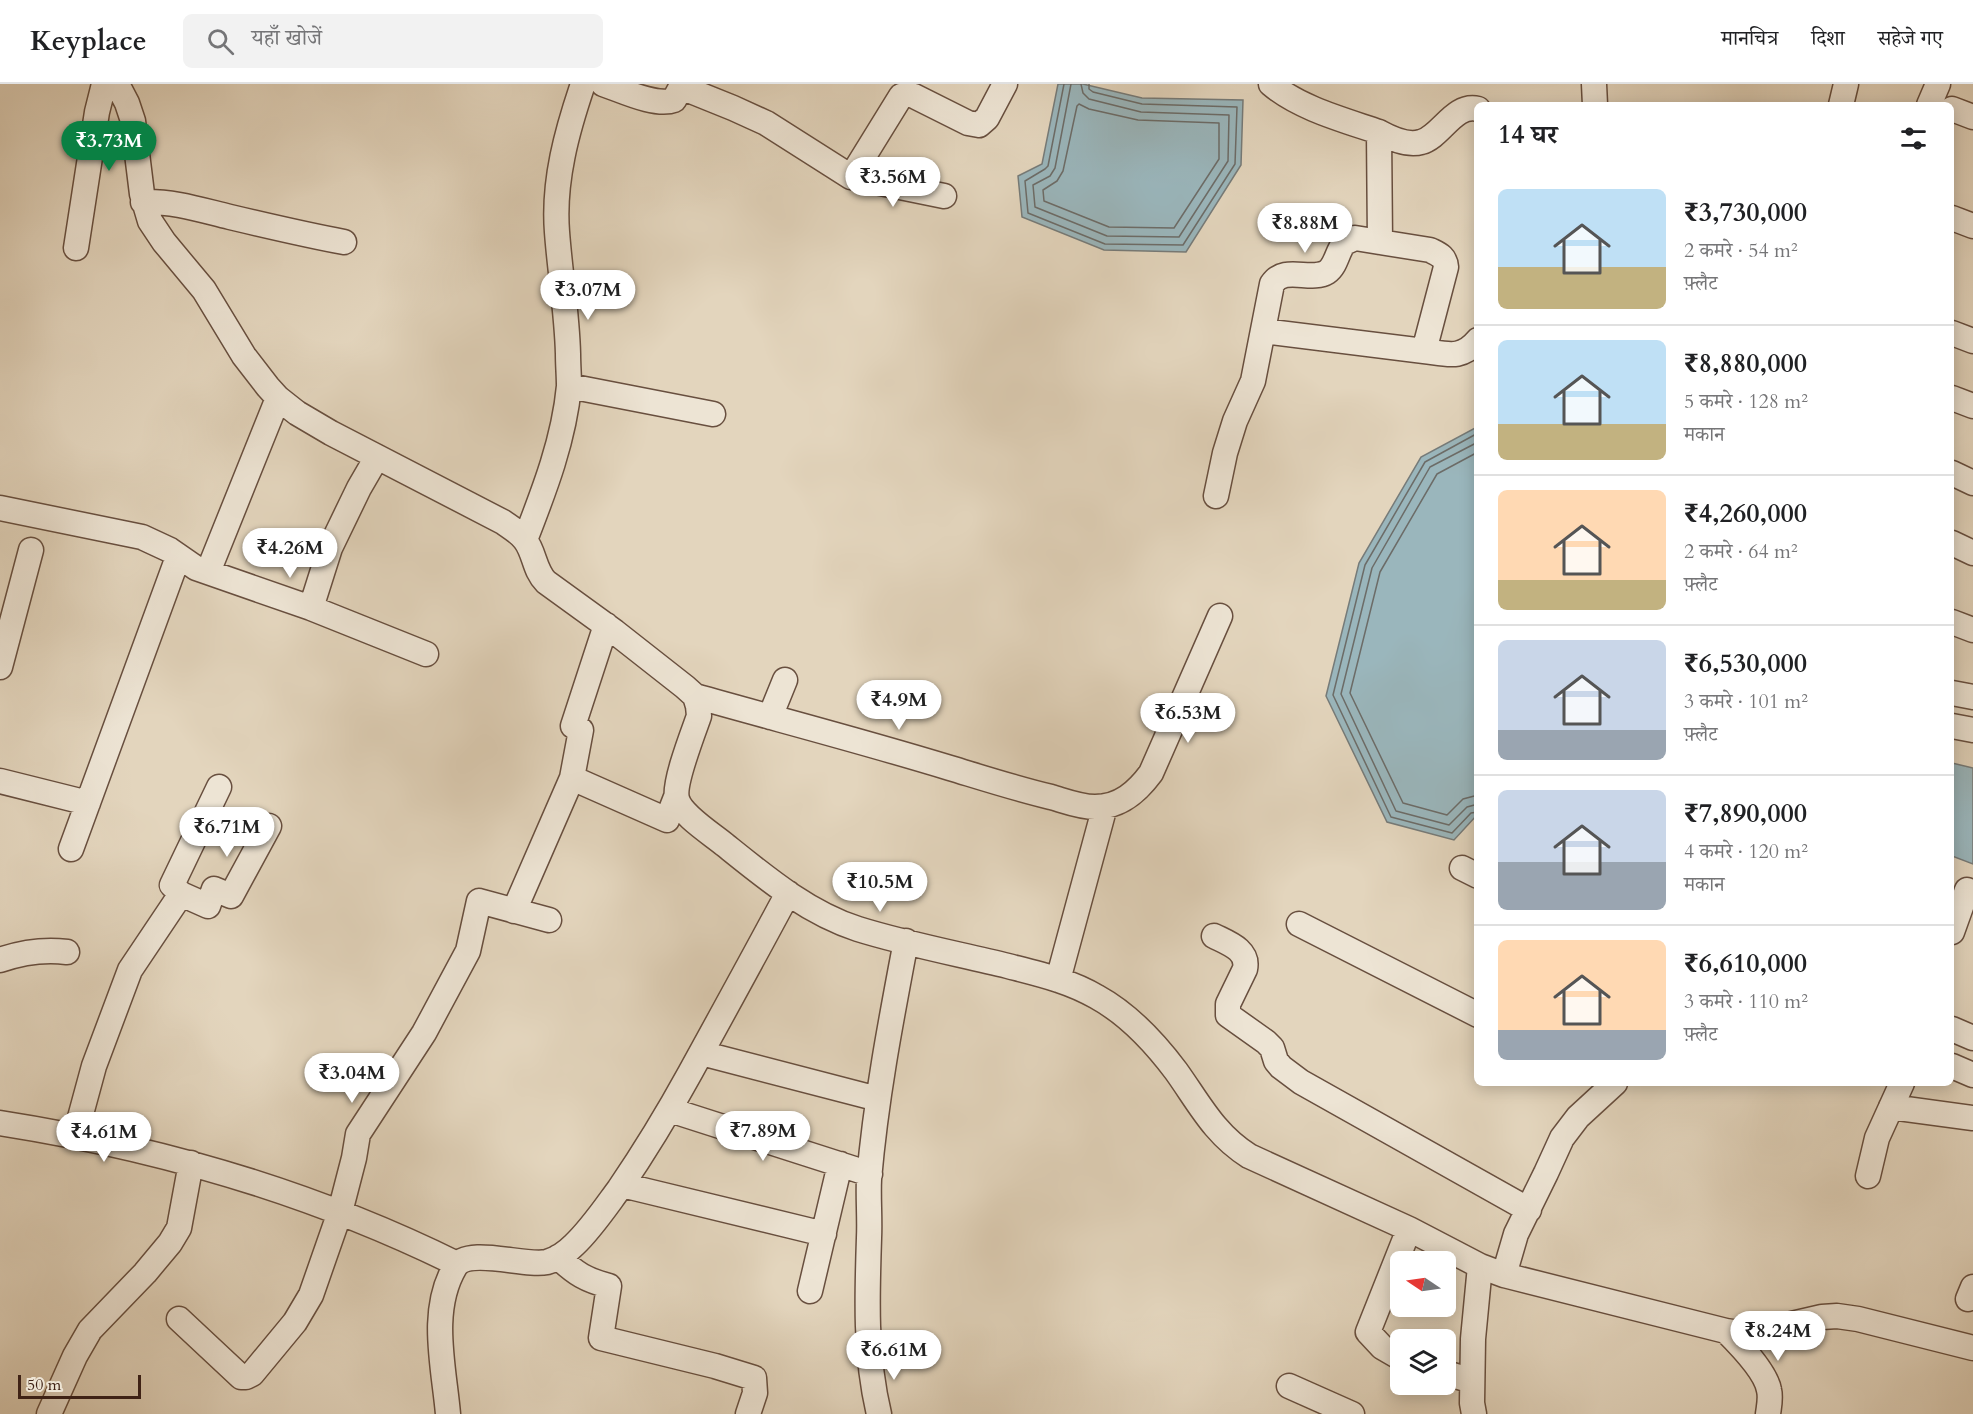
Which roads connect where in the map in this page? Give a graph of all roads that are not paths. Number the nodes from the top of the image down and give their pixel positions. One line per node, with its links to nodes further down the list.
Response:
1 (104, 84): 21 (street)
2 (117, 84): 16 (street)
3 (583, 84): 27 (street)
4 (603, 84): 9 (street)
5 (1005, 84): 14 (street)
6 (1271, 84): 13 (street)
7 (1594, 84): 10 (street)
8 (1846, 84): 11 (street)
9 (681, 86): 14 (street)
10 (1594, 102)
11 (1842, 102)
12 (1474, 108): 13 (street)
13 (1379, 132): 20 (street)
14 (851, 177): 15 (street)
15 (944, 196)
16 (143, 202): 19 (street); 28 (street)
17 (1954, 219): 18 (street)
18 (1973, 226)
19 (344, 242)
20 (1380, 242): 22 (street); 26 (street)
21 (76, 248)
22 (1263, 331): 26 (street); 35 (street)
23 (1954, 334): 24 (street)
24 (1973, 341)
25 (1474, 344): 26 (street)
26 (1424, 351)
27 (569, 386): 31 (street); 37 (street)
28 (278, 398): 32 (street); 42 (street)
29 (1954, 399): 30 (street)
30 (1973, 406)
31 (713, 414)
32 (377, 457): 37 (street); 43 (street)
33 (1954, 474): 34 (street)
34 (1973, 483)
35 (1216, 496)
36 (0, 508): 41 (street)
37 (525, 540): 46 (street)
38 (1954, 544): 40 (street)
39 (31, 550): 49 (street)
40 (1973, 553)
41 (178, 557): 42 (street); 61 (street)
42 (208, 572): 43 (street)
43 (311, 608): 48 (street)
44 (1220, 616): 62 (street)
45 (1954, 623): 47 (street)
46 (606, 625): 52 (street); 57 (street)
47 (1973, 630)
48 (426, 654)
49 (0, 668)
50 (785, 681): 54 (street)
51 (1954, 693): 53 (street)
52 (695, 696): 54 (street); 60 (street)
53 (1973, 697)
54 (770, 717): 62 (street)
55 (1954, 726): 56 (street)
56 (1973, 730)
57 (572, 778): 60 (street); 68 (street)
58 (0, 781): 61 (street)
59 (219, 788): 67 (street)
60 (676, 797): 66 (street)
61 (88, 803): 64 (street)
62 (1105, 806): 76 (street)
63 (269, 826): 67 (street)
64 (71, 849)
65 (1964, 889): 71 (street)
66 (788, 893): 73 (street); 80 (street)
67 (181, 894): 90 (street)
68 (514, 911): 69 (street); 97 (street)
69 (549, 920)
70 (1299, 924): 77 (street)
71 (1954, 925)
72 (1214, 936): 96 (street)
73 (906, 941): 76 (street); 85 (street)
74 (67, 952): 75 (street)
75 (0, 960)
76 (1058, 980): 98 (street)
77 (1474, 1013)
78 (1954, 1030): 79 (street)
79 (1973, 1038)
80 (701, 1053): 85 (street); 87 (street)
81 (1954, 1067): 82 (street)
82 (1973, 1075)
83 (1604, 1086): 96 (street)
84 (1901, 1086): 86 (street)
85 (878, 1099): 93 (street)
86 (1891, 1107): 88 (street); 94 (street)
87 (670, 1110): 92 (street); 95 (street)
88 (1973, 1119)
89 (0, 1123): 90 (street)
90 (75, 1136): 91 (street)
91 (191, 1163): 97 (street); 112 (street)
92 (840, 1164): 93 (street); 99 (street)
93 (870, 1174): 115 (street)
94 (1868, 1176)
95 (622, 1185): 99 (street); 100 (street)
96 (1529, 1210): 103 (street)
97 (340, 1212): 101 (street); 105 (street)
98 (1409, 1229): 102 (street); 108 (street)
99 (824, 1234): 104 (street)
100 (558, 1257): 101 (street); 114 (street)
101 (457, 1264): 113 (street)
102 (1480, 1266): 103 (street); 110 (street)
103 (1504, 1275): 106 (street)
104 (810, 1291)
105 (179, 1319)
106 (1726, 1331): 107 (street); 118 (street)
107 (1973, 1348)
108 (1390, 1352)
109 (1456, 1376): 110 (street)
110 (1472, 1381): 117 (street)
111 (1289, 1386): 116 (street)
112 (49, 1414)
113 (448, 1414)
114 (748, 1414)
115 (879, 1414)
116 (1352, 1414)
117 (1474, 1414)
118 (1768, 1414)

